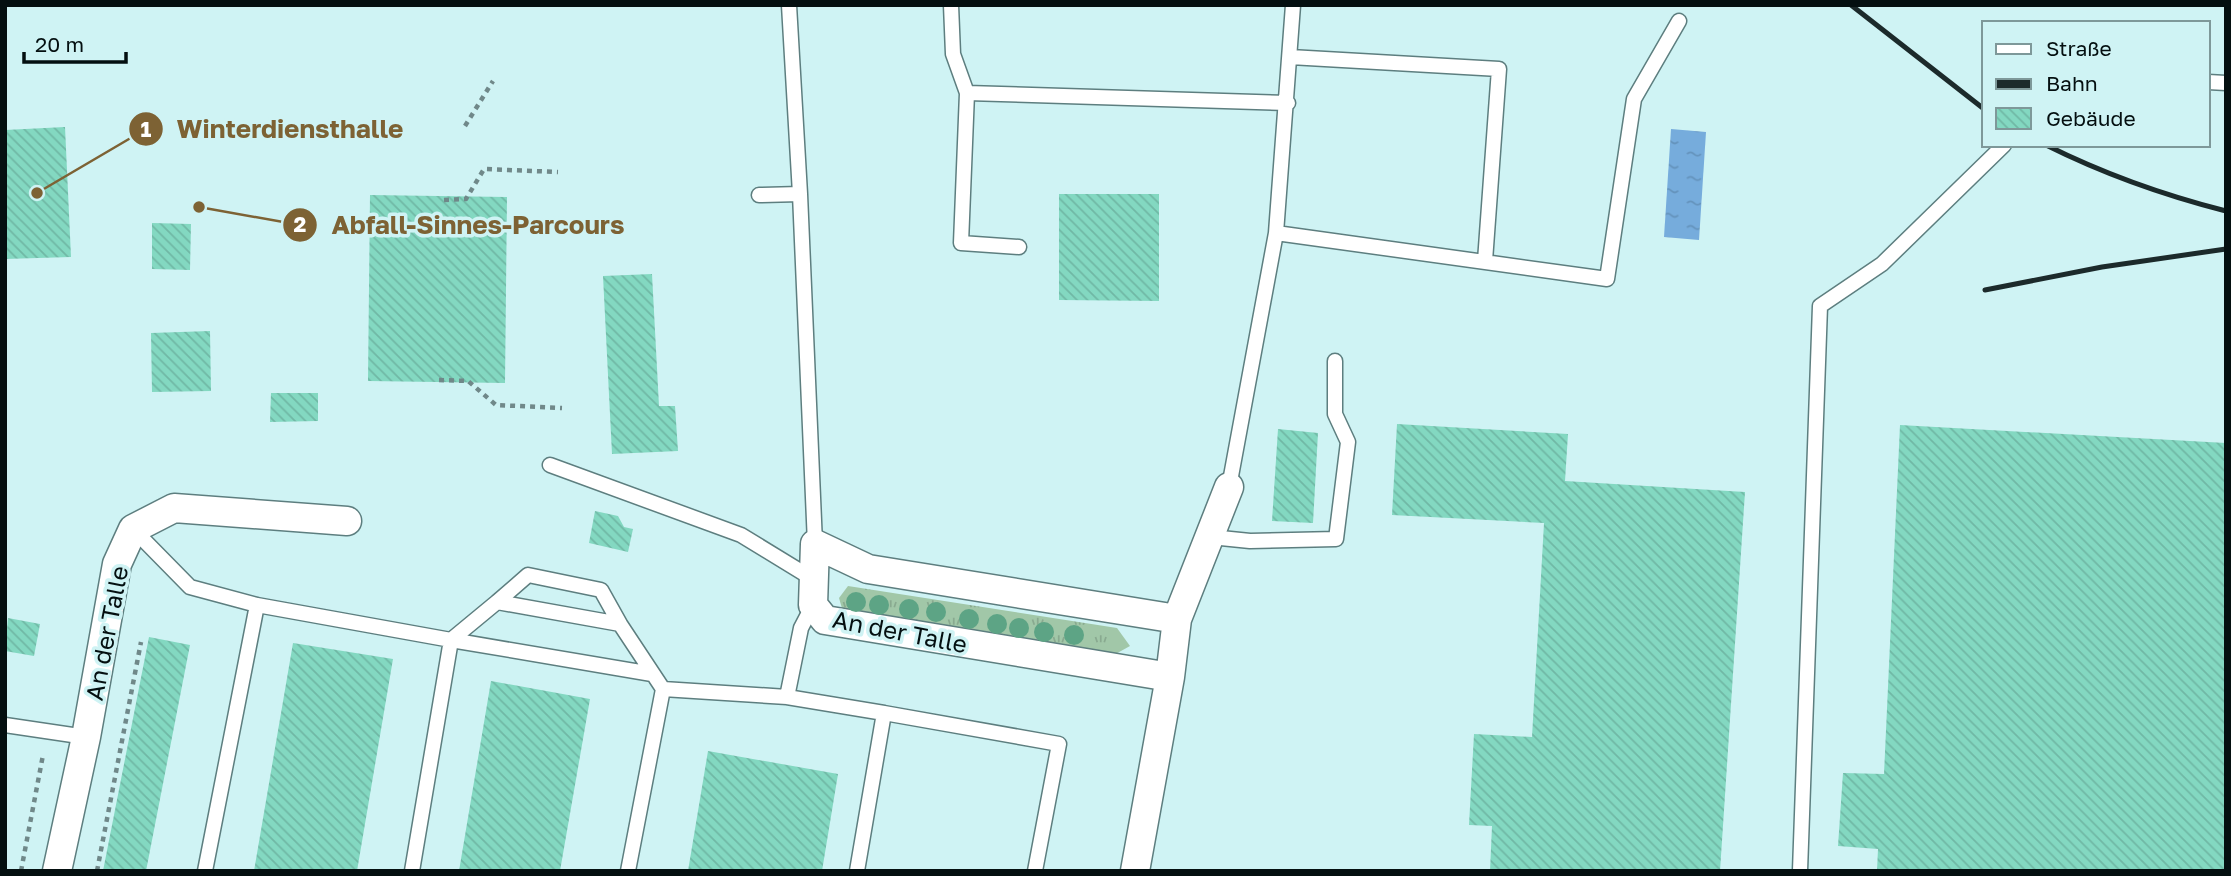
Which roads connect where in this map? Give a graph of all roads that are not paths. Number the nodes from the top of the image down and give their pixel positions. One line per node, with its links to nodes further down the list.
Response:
1 (789, 5): 9 (lane)
2 (951, 5): 6 (lane)
3 (1293, 5): 5 (lane)
4 (1679, 21): 13 (lane)
5 (1290, 57): 7 (lane); 13 (lane)
6 (967, 93): 7 (lane); 12 (lane)
7 (1287, 103): 11 (lane)
8 (2002, 147): 41 (lane)
9 (800, 194): 10 (lane); 20 (lane)
10 (759, 195)
11 (1276, 233): 13 (lane); 16 (lane)
12 (1019, 247)
13 (1485, 261)
14 (1335, 361): 19 (lane)
15 (550, 465): 21 (lane)
16 (1229, 487): 19 (street)
17 (347, 521): 18 (street)
18 (132, 529): 23 (lane); 33 (street, An der Talle)
19 (1211, 537): 24 (street)
20 (815, 544): 21 (street, An der Talle); 24 (street)
21 (813, 592): 28 (street, An der Talle); 30 (lane)
22 (497, 601): 25 (lane); 25 (lane); 26 (lane)
23 (257, 606): 26 (lane); 35 (lane)
24 (1178, 619): 28 (street)
25 (620, 624): 27 (lane)
26 (451, 640): 27 (lane); 36 (lane)
27 (652, 674): 29 (lane)
28 (1170, 677): 40 (street)
29 (663, 690): 30 (lane); 37 (lane)
30 (787, 697): 31 (lane)
31 (884, 712): 38 (lane); 39 (lane)
32 (5, 725): 33 (lane)
33 (86, 737): 34 (street, An der Talle)
34 (57, 871)
35 (205, 871)
36 (412, 871)
37 (628, 871)
38 (857, 871)
39 (1035, 871)
40 (1135, 871)
41 (1800, 871)

